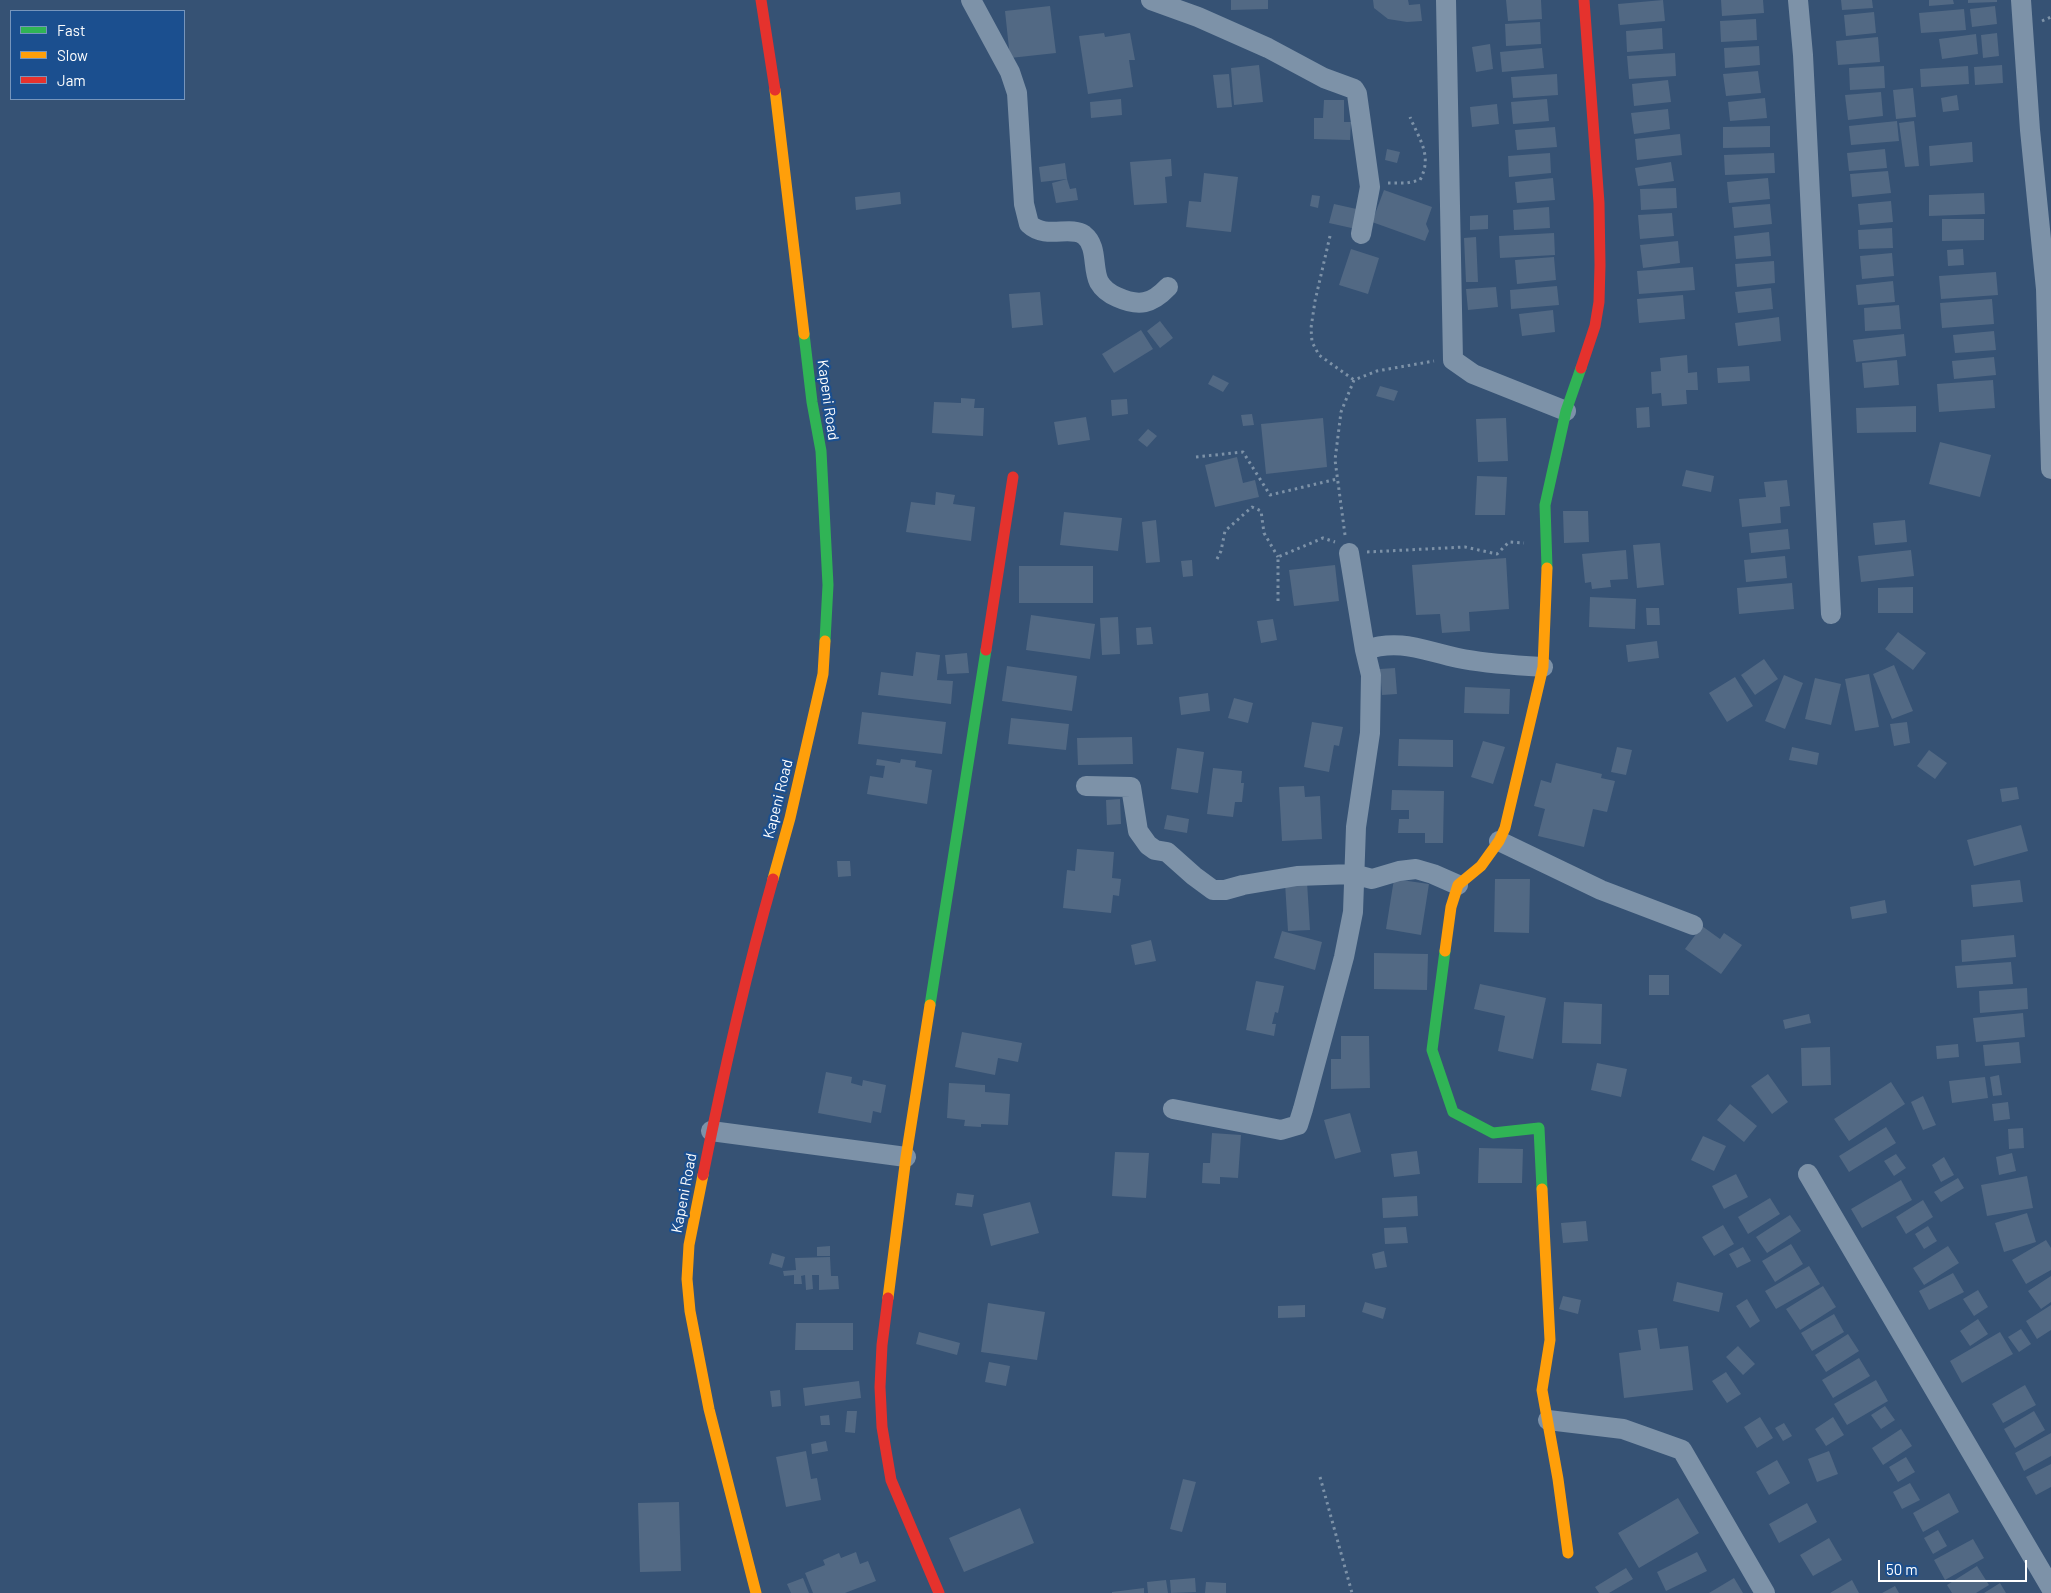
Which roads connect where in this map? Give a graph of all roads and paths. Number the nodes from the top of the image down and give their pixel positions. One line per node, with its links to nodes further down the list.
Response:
1 (761, 0): 36 (street, Kapeni Road)
2 (971, 0): 13 (street)
3 (1150, 0): 9 (street)
4 (1446, 0): 14 (street)
5 (1584, 0): 16 (street)
6 (1798, 0): 27 (street)
7 (2021, 0): 10 (street)
8 (1410, 117): 9 (path)
9 (1370, 187): 11 (street)
10 (2045, 217): 17 (street)
11 (1361, 234)
12 (1330, 236): 15 (path)
13 (1168, 287)
14 (1453, 360): 15 (path); 16 (street)
15 (1354, 380): 21 (path)
16 (1566, 411): 22 (street)
17 (2050, 430): 19 (street)
18 (1196, 456): 21 (path)
19 (2051, 469)
20 (1013, 477): 37 (street)
21 (1337, 479): 23 (path)
22 (1546, 546): 23 (path); 29 (street)
23 (1349, 553): 24 (path); 28 (street)
24 (1278, 557): 25 (path); 26 (path)
25 (1217, 559)
26 (1278, 601)
27 (1831, 614)
28 (1365, 650): 29 (street); 32 (street)
29 (1542, 667): 31 (street)
30 (1086, 786): 32 (street)
31 (1499, 841): 33 (street); 34 (street)
32 (1353, 874): 33 (street); 35 (street)
33 (1458, 885): 39 (street)
34 (1694, 925)
35 (1173, 1109)
36 (711, 1131): 37 (street); 43 (street, Kapeni Road)
37 (906, 1157): 44 (street)
38 (1808, 1174): 42 (street)
39 (1548, 1420): 41 (street); 46 (street)
40 (1320, 1477): 45 (path)
41 (1568, 1553)
42 (2051, 1588)
43 (756, 1593)
44 (938, 1593)
45 (1352, 1593)
46 (1765, 1593)

